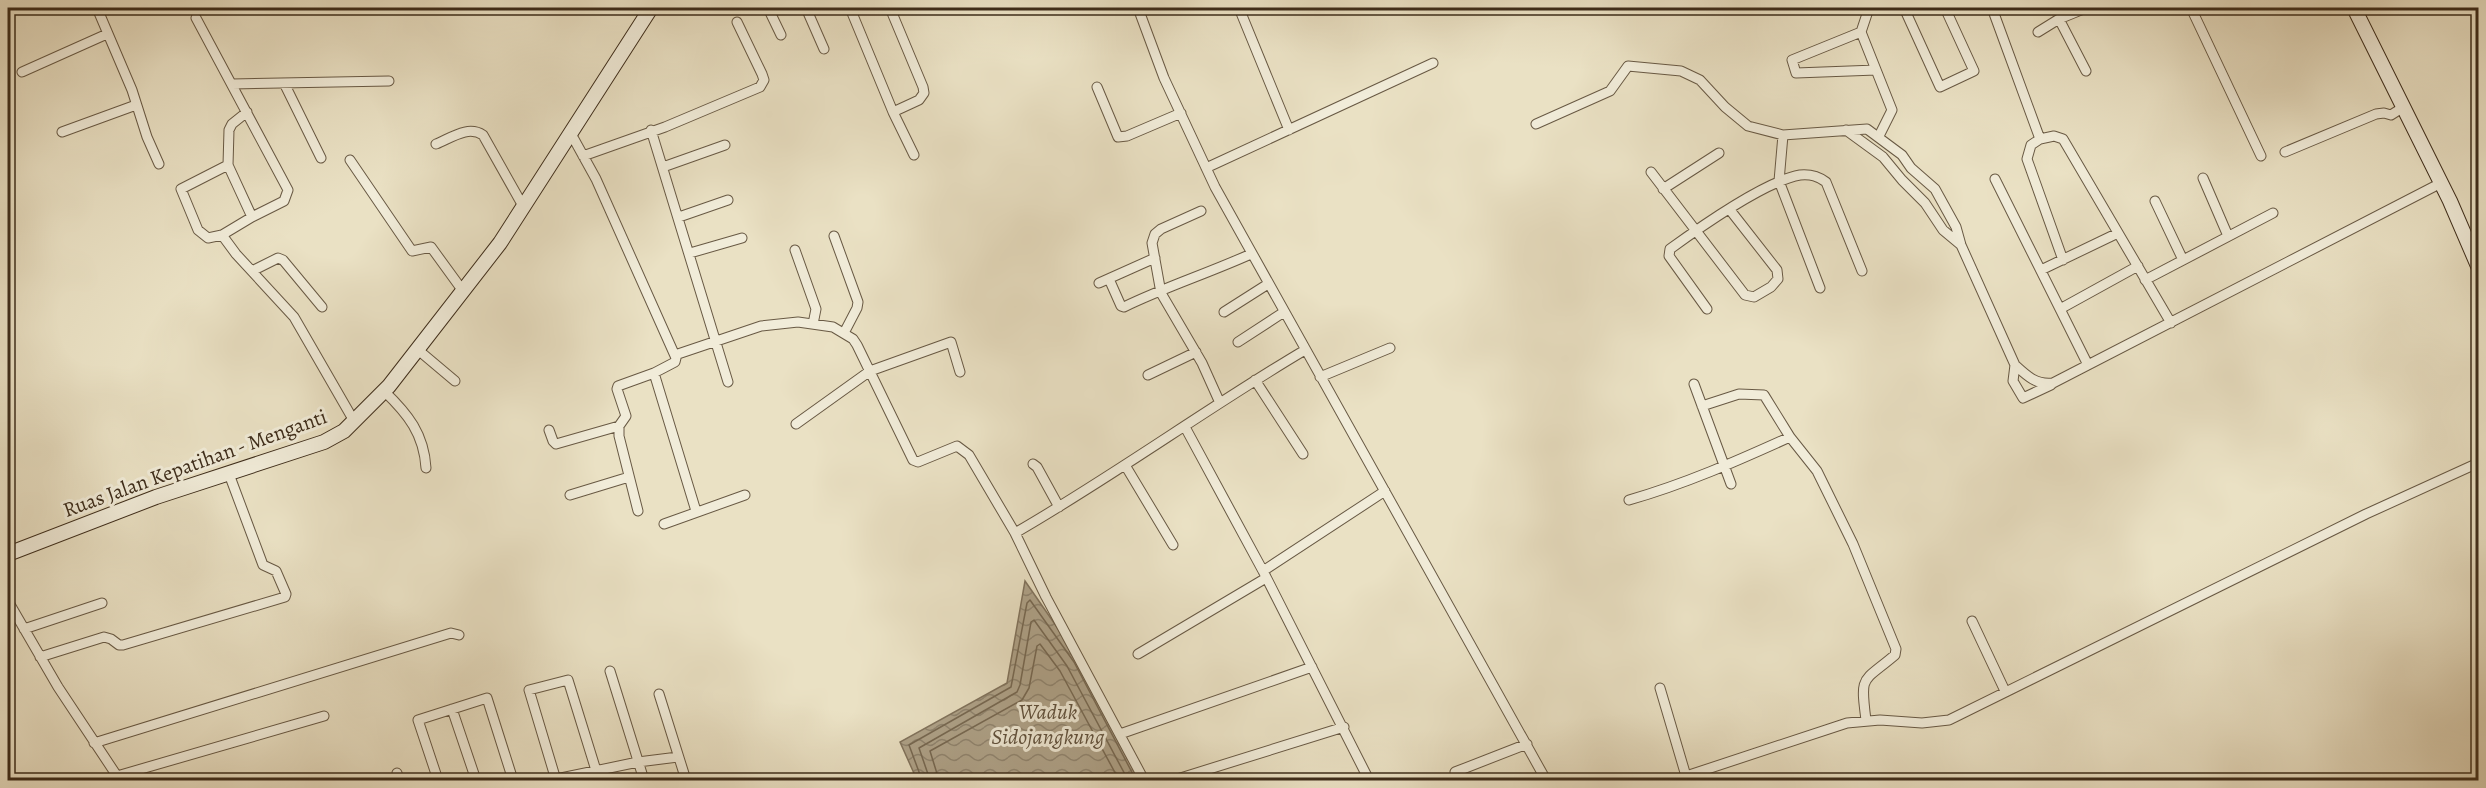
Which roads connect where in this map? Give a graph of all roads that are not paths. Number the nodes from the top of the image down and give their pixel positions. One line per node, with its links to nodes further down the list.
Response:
1 (97, 8): 21 (street)
2 (651, 8): 42 (main road, Ruas Jalan Kepatihan - Menganti)
3 (768, 8): 22 (street)
4 (806, 8): 23 (street)
5 (850, 8): 35 (street)
6 (890, 8): 35 (street)
7 (1138, 8): 36 (street)
8 (1239, 8): 39 (street)
9 (1869, 8): 19 (street)
10 (1904, 8): 11 (street)
11 (1945, 8)
12 (1992, 8): 45 (street)
13 (2086, 8): 17 (street)
14 (2191, 8): 52 (street)
15 (2354, 8): 33 (main road)
16 (196, 18): 30 (street)
17 (2059, 19): 20 (street); 26 (street)
18 (737, 22): 38 (street)
19 (1861, 32): 25 (street); 25 (street)
20 (2038, 32)
21 (107, 34): 27 (street); 32 (street)
22 (781, 35)
23 (824, 49)
24 (1433, 63): 39 (street)
25 (1876, 70): 44 (street)
26 (2086, 71)
27 (22, 72)
28 (389, 81): 29 (street)
29 (284, 83): 30 (street); 53 (street)
30 (232, 84): 34 (street)
31 (1097, 87): 36 (street)
32 (136, 105): 41 (street); 55 (street)
33 (2402, 108): 48 (street); 65 (main road)
34 (247, 112): 56 (street); 73 (street)
35 (893, 112): 50 (street)
36 (1181, 113): 58 (street)
37 (1536, 124): 43 (street)
38 (651, 130): 51 (street); 57 (street)
39 (1289, 130): 58 (street)
40 (1846, 130): 43 (street); 44 (street); 63 (street)
41 (62, 132)
42 (570, 132): 51 (street); 69 (main road, Ruas Jalan Kepatihan - Menganti)
43 (1783, 135): 64 (street)
44 (1879, 136): 59 (street)
45 (2040, 139): 76 (street); 86 (street)
46 (436, 144): 69 (street)
47 (725, 145): 57 (street)
48 (2285, 152)
49 (1719, 153): 66 (street)
50 (914, 155)
51 (583, 156): 114 (street)
52 (2261, 156)
53 (321, 158)
54 (350, 160): 99 (street)
55 (159, 164)
56 (228, 165): 73 (street); 77 (street)
57 (663, 167): 74 (street)
58 (1206, 168): 84 (street)
59 (1911, 168): 63 (street); 81 (street)
60 (1651, 172): 66 (street)
61 (2203, 178): 79 (street)
62 (1995, 179): 90 (street)
63 (1902, 180): 81 (street)
64 (1779, 181): 70 (street); 92 (street); 97 (street)
65 (2441, 183): 89 (main road); 105 (street)
66 (1663, 189): 75 (street)
67 (728, 200): 74 (street)
68 (2155, 201): 87 (street)
69 (523, 206): 99 (main road, Ruas Jalan Kepatihan - Menganti)
70 (1730, 210): 75 (street); 75 (street)
71 (1201, 211): 85 (street)
72 (2272, 213): 79 (street)
73 (252, 217): 77 (street)
74 (679, 218): 83 (street)
75 (1695, 230): 101 (street)
76 (2118, 233): 86 (street); 88 (street)
77 (222, 235): 91 (street)
78 (834, 236): 107 (street)
79 (2228, 236): 87 (street)
80 (742, 238): 83 (street)
81 (1961, 245): 115 (street)
82 (795, 250): 106 (street)
83 (690, 253): 108 (street)
84 (1251, 254): 96 (street); 98 (street)
85 (1155, 258): 93 (street); 98 (street)
86 (2063, 260): 90 (street)
87 (2183, 260): 94 (street)
88 (2138, 266): 94 (street); 102 (street)
89 (2478, 266)
90 (2040, 270): 102 (street)
91 (252, 271): 100 (street); 130 (street)
92 (1862, 271)
93 (1109, 279): 95 (street); 98 (street)
94 (2145, 280): 105 (street)
95 (1099, 283)
96 (1268, 284): 103 (street); 104 (street)
97 (1820, 288)
98 (1160, 289): 113 (street)
99 (463, 291): 111 (main road, Ruas Jalan Kepatihan - Menganti)
100 (322, 307)
101 (1707, 309)
102 (2060, 309): 116 (street)
103 (1224, 312)
104 (1284, 312): 109 (street); 112 (street)
105 (2171, 323): 116 (street)
106 (813, 324): 107 (street); 108 (street)
107 (844, 333): 117 (street)
108 (717, 341): 114 (street); 124 (street)
109 (1238, 342)
110 (1390, 348): 121 (street)
111 (417, 349): 123 (street); 127 (main road, Ruas Jalan Kepatihan - Menganti)
112 (1305, 350): 121 (street); 122 (street)
113 (1196, 352): 120 (street); 128 (street)
114 (675, 355): 119 (street)
115 (2015, 365): 125 (street); 125 (street)
116 (2088, 365): 125 (street)
117 (870, 371): 118 (street); 131 (street); 153 (street)
118 (960, 372)
119 (654, 373): 132 (street); 151 (street)
120 (1148, 375)
121 (1320, 377): 145 (street)
122 (1255, 380): 128 (street); 136 (street)
123 (454, 381)
124 (728, 382)
125 (2053, 383)
126 (1694, 384): 129 (street)
127 (384, 391): 130 (main road, Ruas Jalan Kepatihan - Menganti); 141 (street)
128 (1220, 403): 133 (street)
129 (1702, 406): 135 (street); 140 (street)
130 (354, 421): 142 (main road, Ruas Jalan Kepatihan - Menganti)
131 (796, 424)
132 (619, 426): 134 (street); 143 (street)
133 (1185, 427): 139 (street); 156 (street)
134 (549, 430)
135 (1790, 437): 140 (street); 171 (street)
136 (1303, 453)
137 (2478, 463): 167 (street)
138 (1033, 464): 149 (street)
139 (1125, 465): 149 (street); 154 (street)
140 (1724, 467): 144 (street); 148 (street)
141 (426, 468)
142 (229, 474): 155 (main road, Ruas Jalan Kepatihan - Menganti); 163 (street)
143 (629, 477): 146 (street); 150 (street)
144 (1731, 484)
145 (1385, 491): 156 (street); 175 (street)
146 (570, 495)
147 (745, 495): 151 (street)
148 (1629, 500)
149 (1059, 507): 153 (street)
150 (638, 511)
151 (696, 511): 152 (street)
152 (664, 524)
153 (1015, 533): 173 (street)
154 (1173, 545)
155 (8, 554)
156 (1264, 575): 162 (street); 164 (street)
157 (8, 601): 160 (street)
158 (102, 603): 160 (street)
159 (1972, 621): 167 (street)
160 (24, 629): 163 (street)
161 (459, 634): 174 (street)
162 (1138, 654)
163 (40, 657): 174 (street)
164 (1312, 667): 172 (street); 173 (street)
165 (610, 671): 177 (street)
166 (1660, 688): 180 (street)
167 (2005, 691): 171 (street)
168 (660, 694): 176 (street)
169 (452, 709): 182 (street); 183 (street); 184 (street)
170 (324, 716): 181 (street)
171 (1866, 720): 180 (street)
172 (1344, 727): 191 (street); 192 (street)
173 (1120, 734): 190 (street)
174 (94, 743): 181 (street)
175 (1527, 744): 178 (street); 193 (street)
176 (678, 757): 177 (street); 187 (street)
177 (638, 762): 179 (street); 186 (street)
178 (1455, 772)
179 (598, 776): 185 (street); 185 (street)
180 (1686, 776): 194 (street)
181 (118, 778)
182 (438, 780)
183 (476, 780)
184 (513, 780)
185 (556, 780)
186 (644, 780)
187 (686, 780)
188 (1022, 780): 189 (street)
189 (1029, 780)
190 (1144, 780)
191 (1174, 780)
192 (1369, 780)
193 (1546, 780)
194 (1674, 780)

